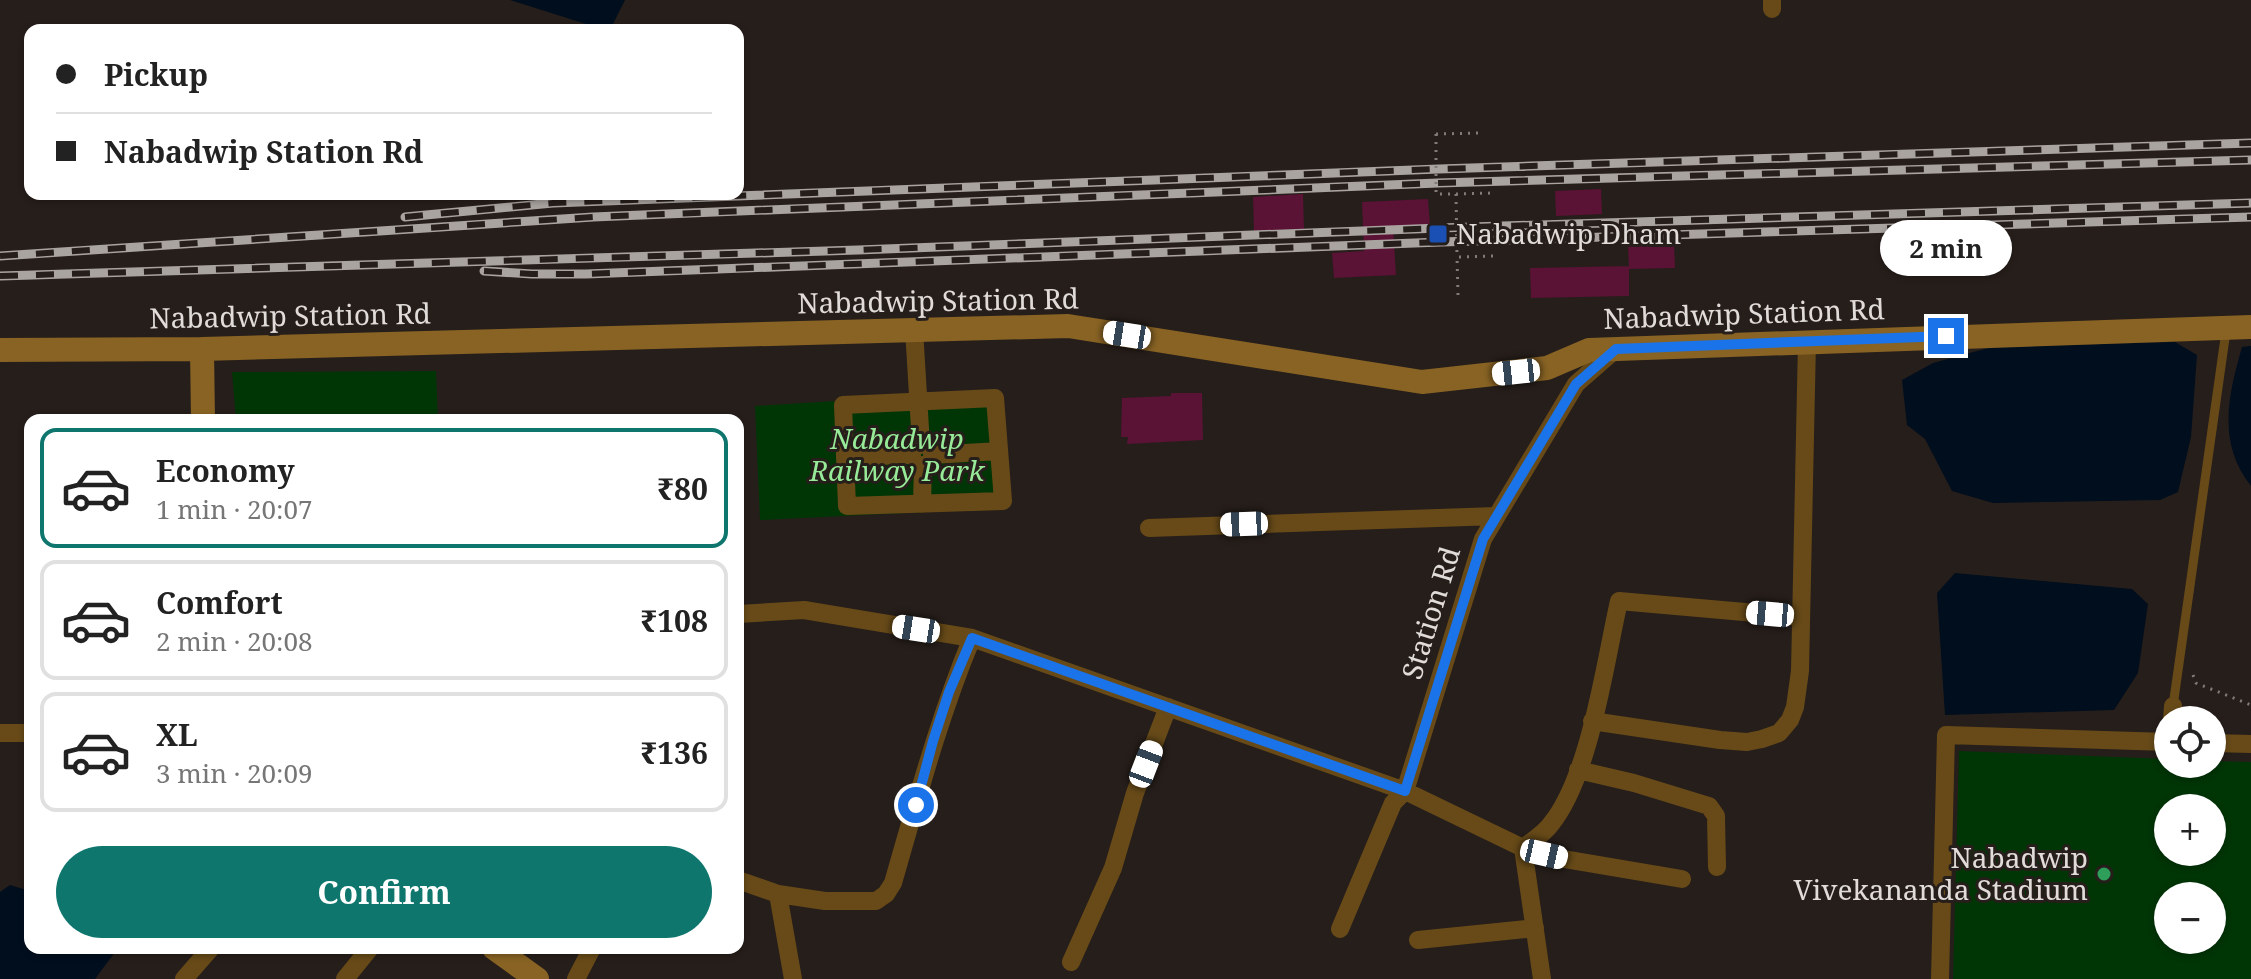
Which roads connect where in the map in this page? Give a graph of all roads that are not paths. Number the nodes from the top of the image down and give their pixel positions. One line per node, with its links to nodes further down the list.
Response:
1 (2251, 327): 2 (main road, Nabadwip Station Rd)
2 (2226, 328): 4 (main road, Nabadwip Station Rd); 19 (lane)
3 (914, 329): 5 (main road, Nabadwip Station Rd); 6 (main road, Nabadwip Station Rd); 8 (street)
4 (1807, 342): 6 (main road, Nabadwip Station Rd); 17 (street)
5 (202, 349): 7 (main road, Nabadwip Station Rd); 9 (main road)
6 (1616, 349): 14 (street, Station Rd)
7 (0, 350)
8 (917, 402): 10 (street); 11 (street); 12 (street)
9 (203, 414)
10 (999, 451): 11 (street); 13 (street)
11 (922, 455): 12 (street); 13 (street)
12 (845, 457): 13 (street)
13 (922, 504)
14 (1496, 516): 15 (street); 28 (street, Station Rd)
15 (1149, 528)
16 (744, 614): 18 (street)
17 (1801, 617): 21 (street); 21 (street)
18 (972, 638): 20 (street); 33 (street)
19 (2173, 706)
20 (1168, 707): 28 (street); 41 (street)
21 (1592, 721): 27 (street)
22 (0, 733): 23 (street)
23 (24, 733)
24 (2154, 742): 48 (street)
25 (2226, 743): 26 (street)
26 (2251, 744)
27 (1578, 770): 29 (street); 30 (street)
28 (1405, 791): 29 (street); 35 (street, Station Rd)
29 (1523, 848): 31 (street); 34 (street)
30 (1717, 867)
31 (1682, 879)
32 (744, 882): 33 (street)
33 (778, 894): 46 (street)
34 (1535, 928): 36 (street); 47 (street)
35 (1340, 929)
36 (1418, 940)
37 (206, 954): 42 (street)
38 (365, 954): 43 (street)
39 (502, 954): 44 (main road)
40 (589, 954): 45 (street)
41 (1071, 962)
42 (184, 979)
43 (345, 979)
44 (537, 979)
45 (576, 979)
46 (793, 979)
47 (1542, 979)
48 (1940, 979)

